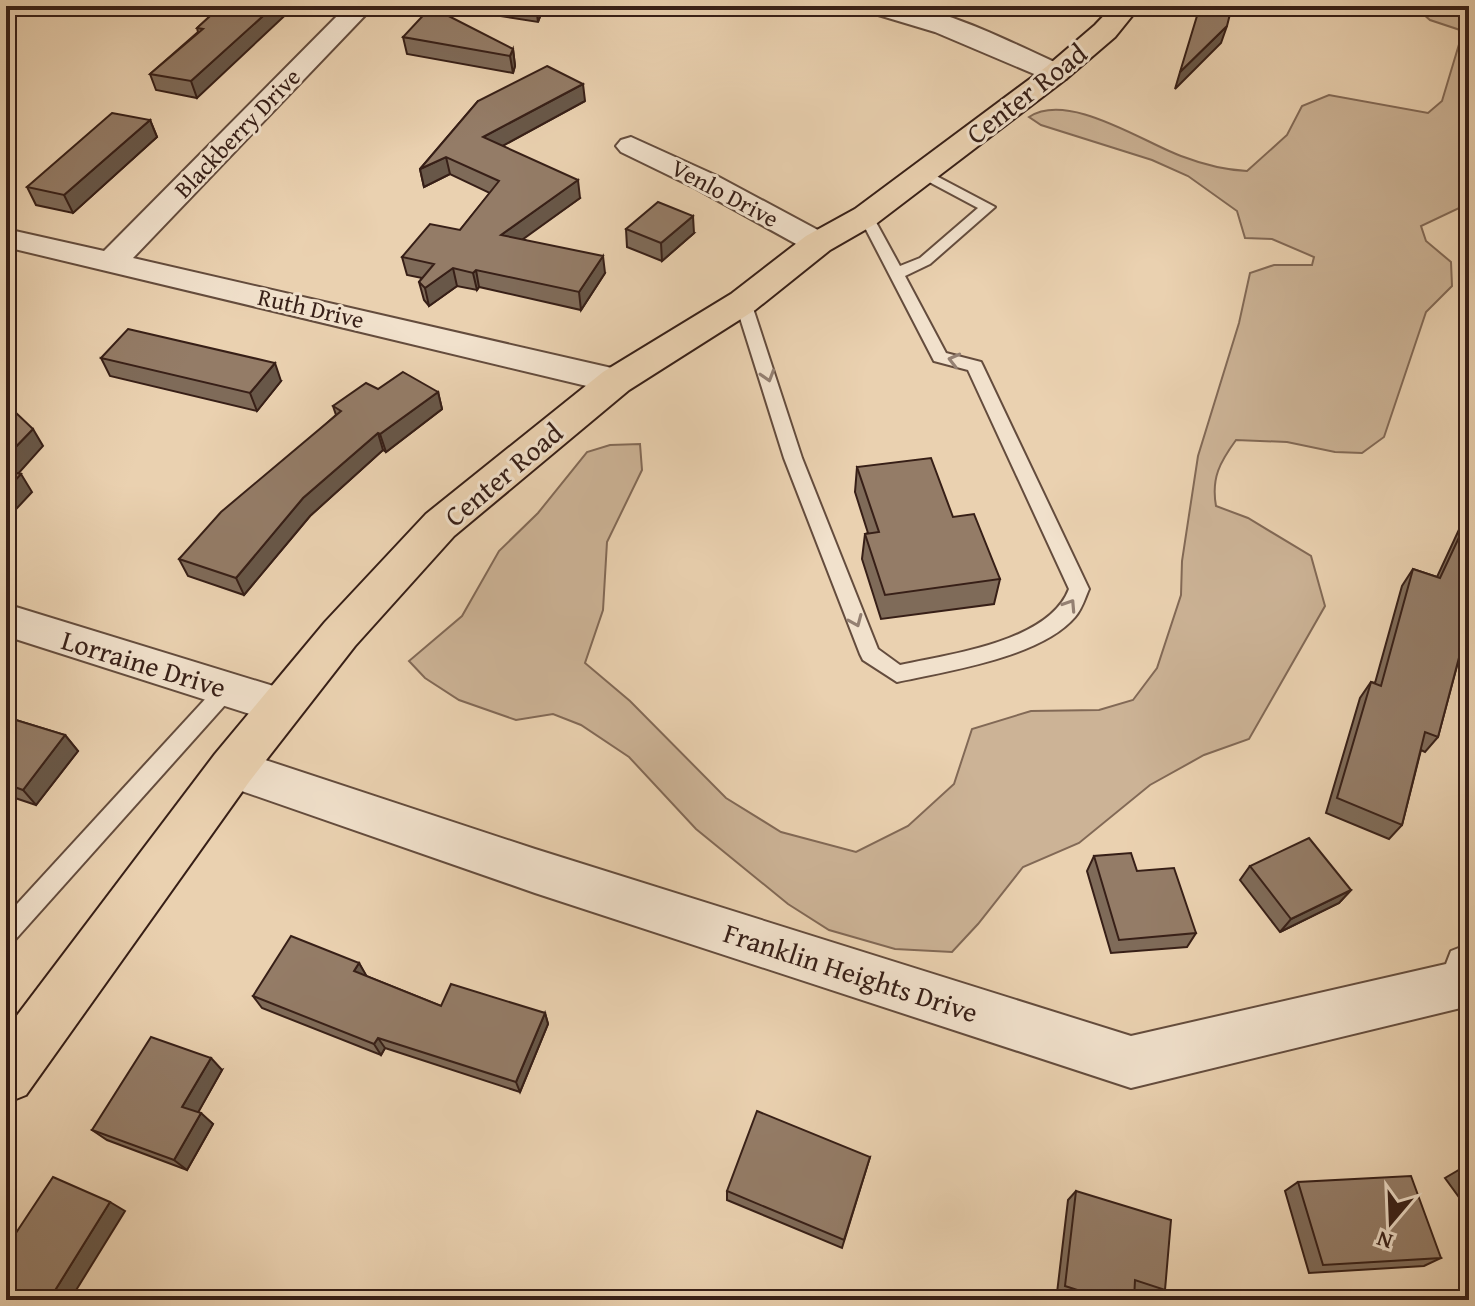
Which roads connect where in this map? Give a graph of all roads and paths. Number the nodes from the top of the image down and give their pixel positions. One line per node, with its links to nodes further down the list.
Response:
1 (361, 6): 10 (street, Blackberry Drive)
2 (874, 6): 4 (street)
3 (1127, 6): 4 (main road, Center Road)
4 (1056, 73): 6 (main road, Center Road)
5 (631, 146): 9 (street, Venlo Drive)
6 (923, 173): 7 (main road, Center Road); 11 (lane)
7 (866, 216): 9 (main road, Center Road); 11 (lane)
8 (6, 238): 10 (street, Ruth Drive)
9 (818, 243): 12 (main road, Center Road)
10 (113, 260): 13 (street, Ruth Drive)
11 (896, 274): 12 (lane, one-way to 11)
12 (743, 302): 13 (main road, Center Road)
13 (616, 381): 16 (main road, Center Road)
14 (6, 620): 15 (street, Lorraine Drive)
15 (227, 689): 16 (street, Lorraine Drive); 18 (lane)
16 (281, 706): 17 (main road, Center Road)
17 (232, 768): 19 (street, Franklin Heights Drive); 20 (main road, Center Road)
18 (6, 933)
19 (1469, 968)
20 (6, 1075)

